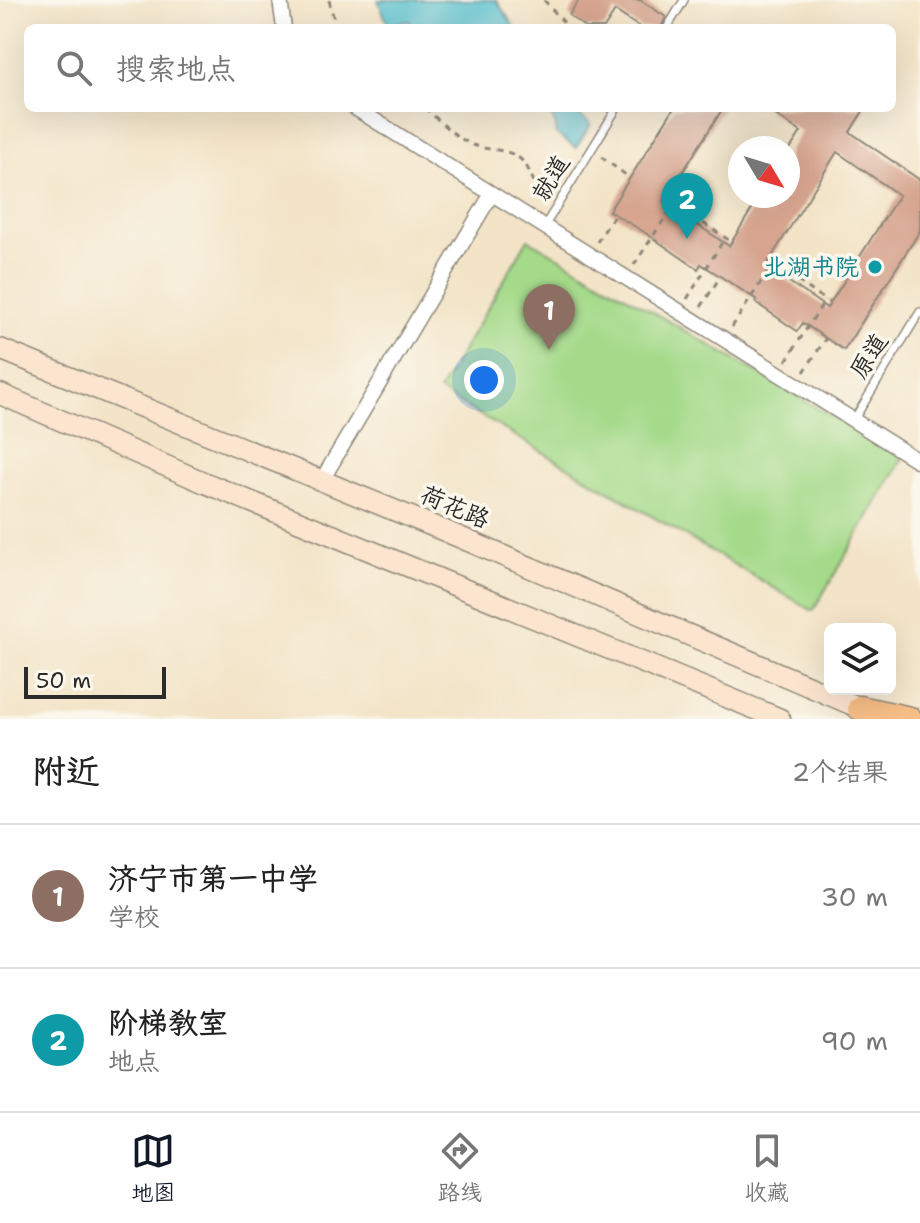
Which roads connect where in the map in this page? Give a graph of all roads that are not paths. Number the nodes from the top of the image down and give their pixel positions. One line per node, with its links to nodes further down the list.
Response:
1 (280, 0): 3 (street)
2 (684, 0): 4 (lane)
3 (283, 24)
4 (669, 24)
5 (361, 112): 7 (street)
6 (615, 112): 8 (lane, 就道)
7 (491, 195): 8 (street); 14 (street)
8 (544, 227): 12 (street)
9 (920, 312): 12 (lane, 原道)
10 (0, 349): 14 (main road, 荷花路)
11 (0, 394): 16 (main road)
12 (853, 421): 13 (street)
13 (920, 462)
14 (322, 480): 15 (main road, 荷花路)
15 (860, 708): 17 (main road, 荷花路); 18 (highway)
16 (780, 719)
17 (887, 719)
18 (910, 719)

